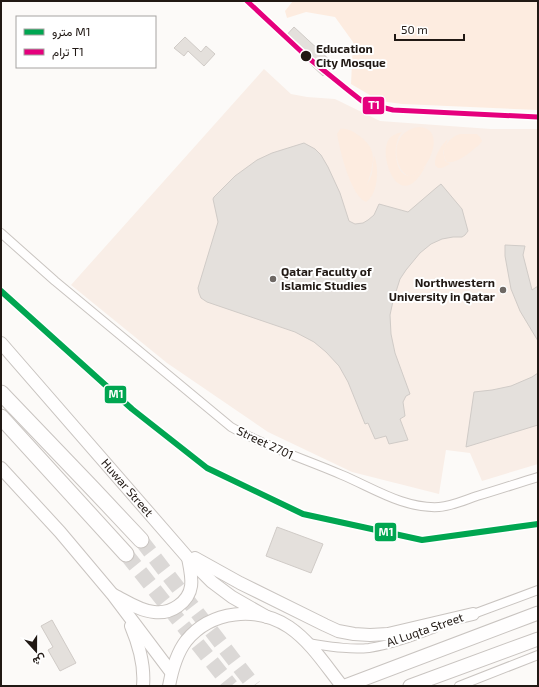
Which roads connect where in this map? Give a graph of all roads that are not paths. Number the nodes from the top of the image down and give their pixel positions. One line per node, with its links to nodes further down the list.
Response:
1 (1, 233): 6 (street, Street 2701)
2 (1, 343): 9 (main road, Huwar Street)
3 (1, 393): 7 (highway, Huwar Street)
4 (1, 417): 8 (highway)
5 (1, 468): 11 (main road)
6 (538, 477)
7 (141, 540)
8 (126, 554)
9 (184, 554): 11 (main road); 14 (main road); 15 (main road, Huwar Street)
10 (538, 590): 14 (street, Al Luqta Street)
11 (113, 594): 13 (main road)
12 (538, 613): 22 (main road, Al Luqta Street)
13 (126, 614): 19 (main road); 20 (main road)
14 (473, 614): 17 (street, Al Luqta Street)
15 (267, 617): 17 (main road); 19 (main road)
16 (538, 638): 23 (main road)
17 (307, 642): 22 (main road)
18 (538, 655): 24 (street)
19 (171, 672): 21 (main road)
20 (143, 686)
21 (169, 686)
22 (343, 686)
23 (410, 686)
24 (459, 686)

